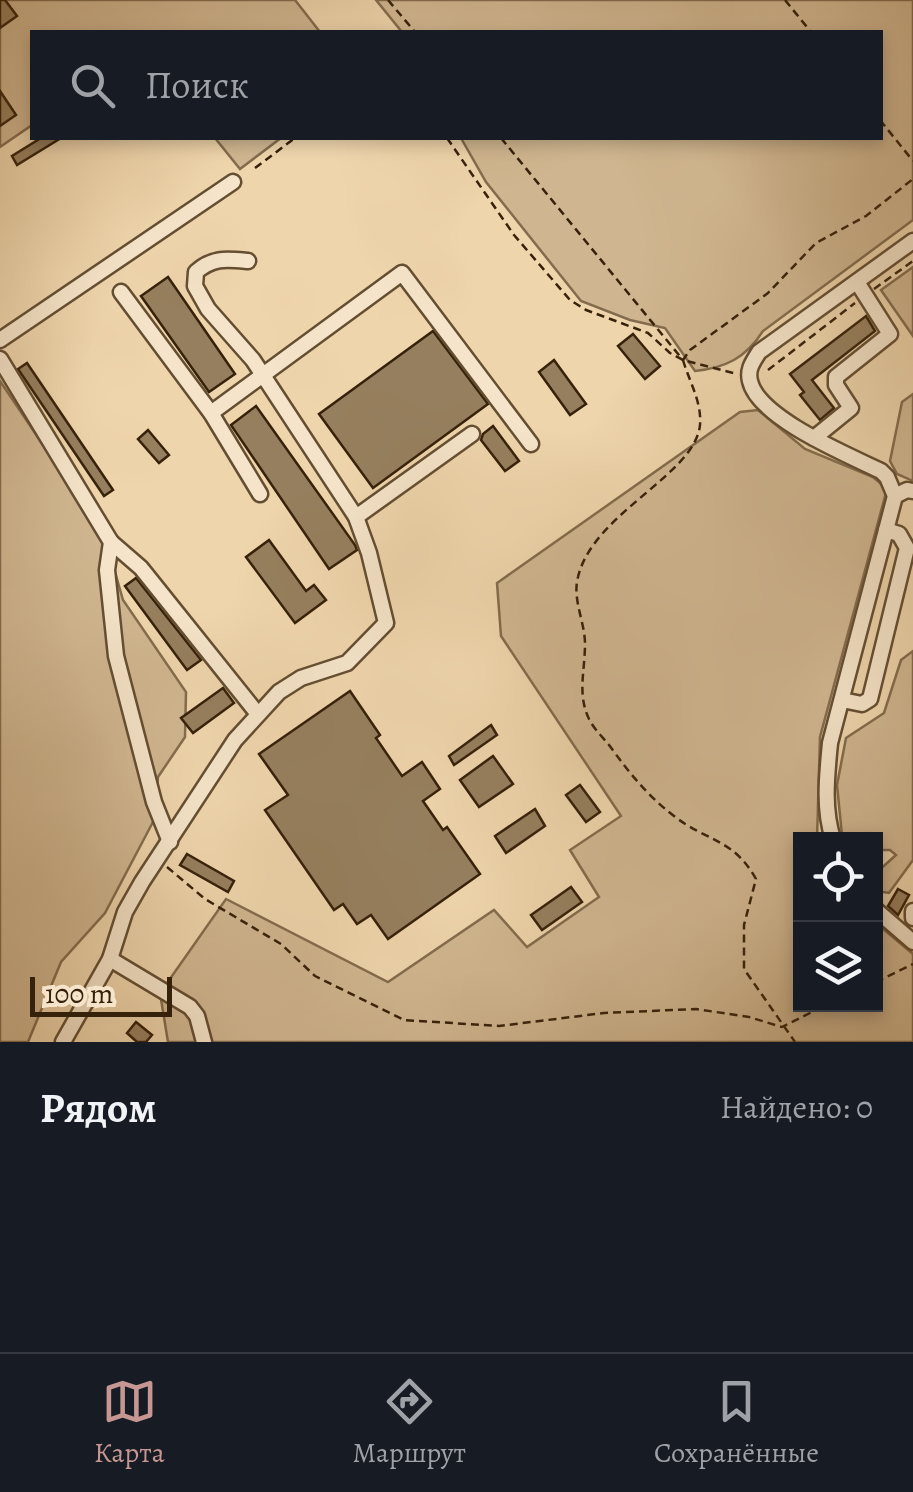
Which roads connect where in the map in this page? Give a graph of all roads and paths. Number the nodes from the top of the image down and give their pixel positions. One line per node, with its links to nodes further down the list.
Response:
1 (388, 0): 3 (path)
2 (785, 0): 4 (path)
3 (412, 30)
4 (809, 30)
5 (883, 124): 9 (path)
6 (292, 140): 10 (path)
7 (448, 140): 20 (path)
8 (503, 140): 20 (path)
9 (913, 161)
10 (255, 168)
11 (913, 178): 20 (path)
12 (233, 182): 18 (street)
13 (913, 241): 16 (street)
14 (248, 261): 22 (street)
15 (913, 261): 16 (path)
16 (861, 288): 21 (path); 23 (street); 26 (street)
17 (122, 292): 24 (street)
18 (0, 340)
19 (0, 358): 33 (street)
20 (683, 360): 23 (path); 45 (path)
21 (768, 370)
22 (263, 374): 24 (street); 27 (street); 31 (street)
23 (748, 377): 26 (street)
24 (210, 413): 29 (street)
25 (472, 434): 31 (street)
26 (814, 438): 30 (street)
27 (532, 444)
28 (913, 490): 30 (street)
29 (260, 494)
30 (895, 496): 32 (street)
31 (356, 517): 35 (street)
32 (886, 530): 34 (street); 34 (street)
33 (111, 542): 35 (street); 37 (street)
34 (842, 700): 36 (street)
35 (256, 713): 37 (street)
36 (830, 832)
37 (170, 842): 38 (street)
38 (158, 860): 41 (street); 45 (path)
39 (883, 916): 40 (street)
40 (913, 942)
41 (110, 958): 46 (street); 47 (street)
42 (913, 964): 43 (path)
43 (883, 979)
44 (812, 1012): 45 (path)
45 (782, 1027): 48 (path)
46 (63, 1042)
47 (204, 1042)
48 (795, 1042)

